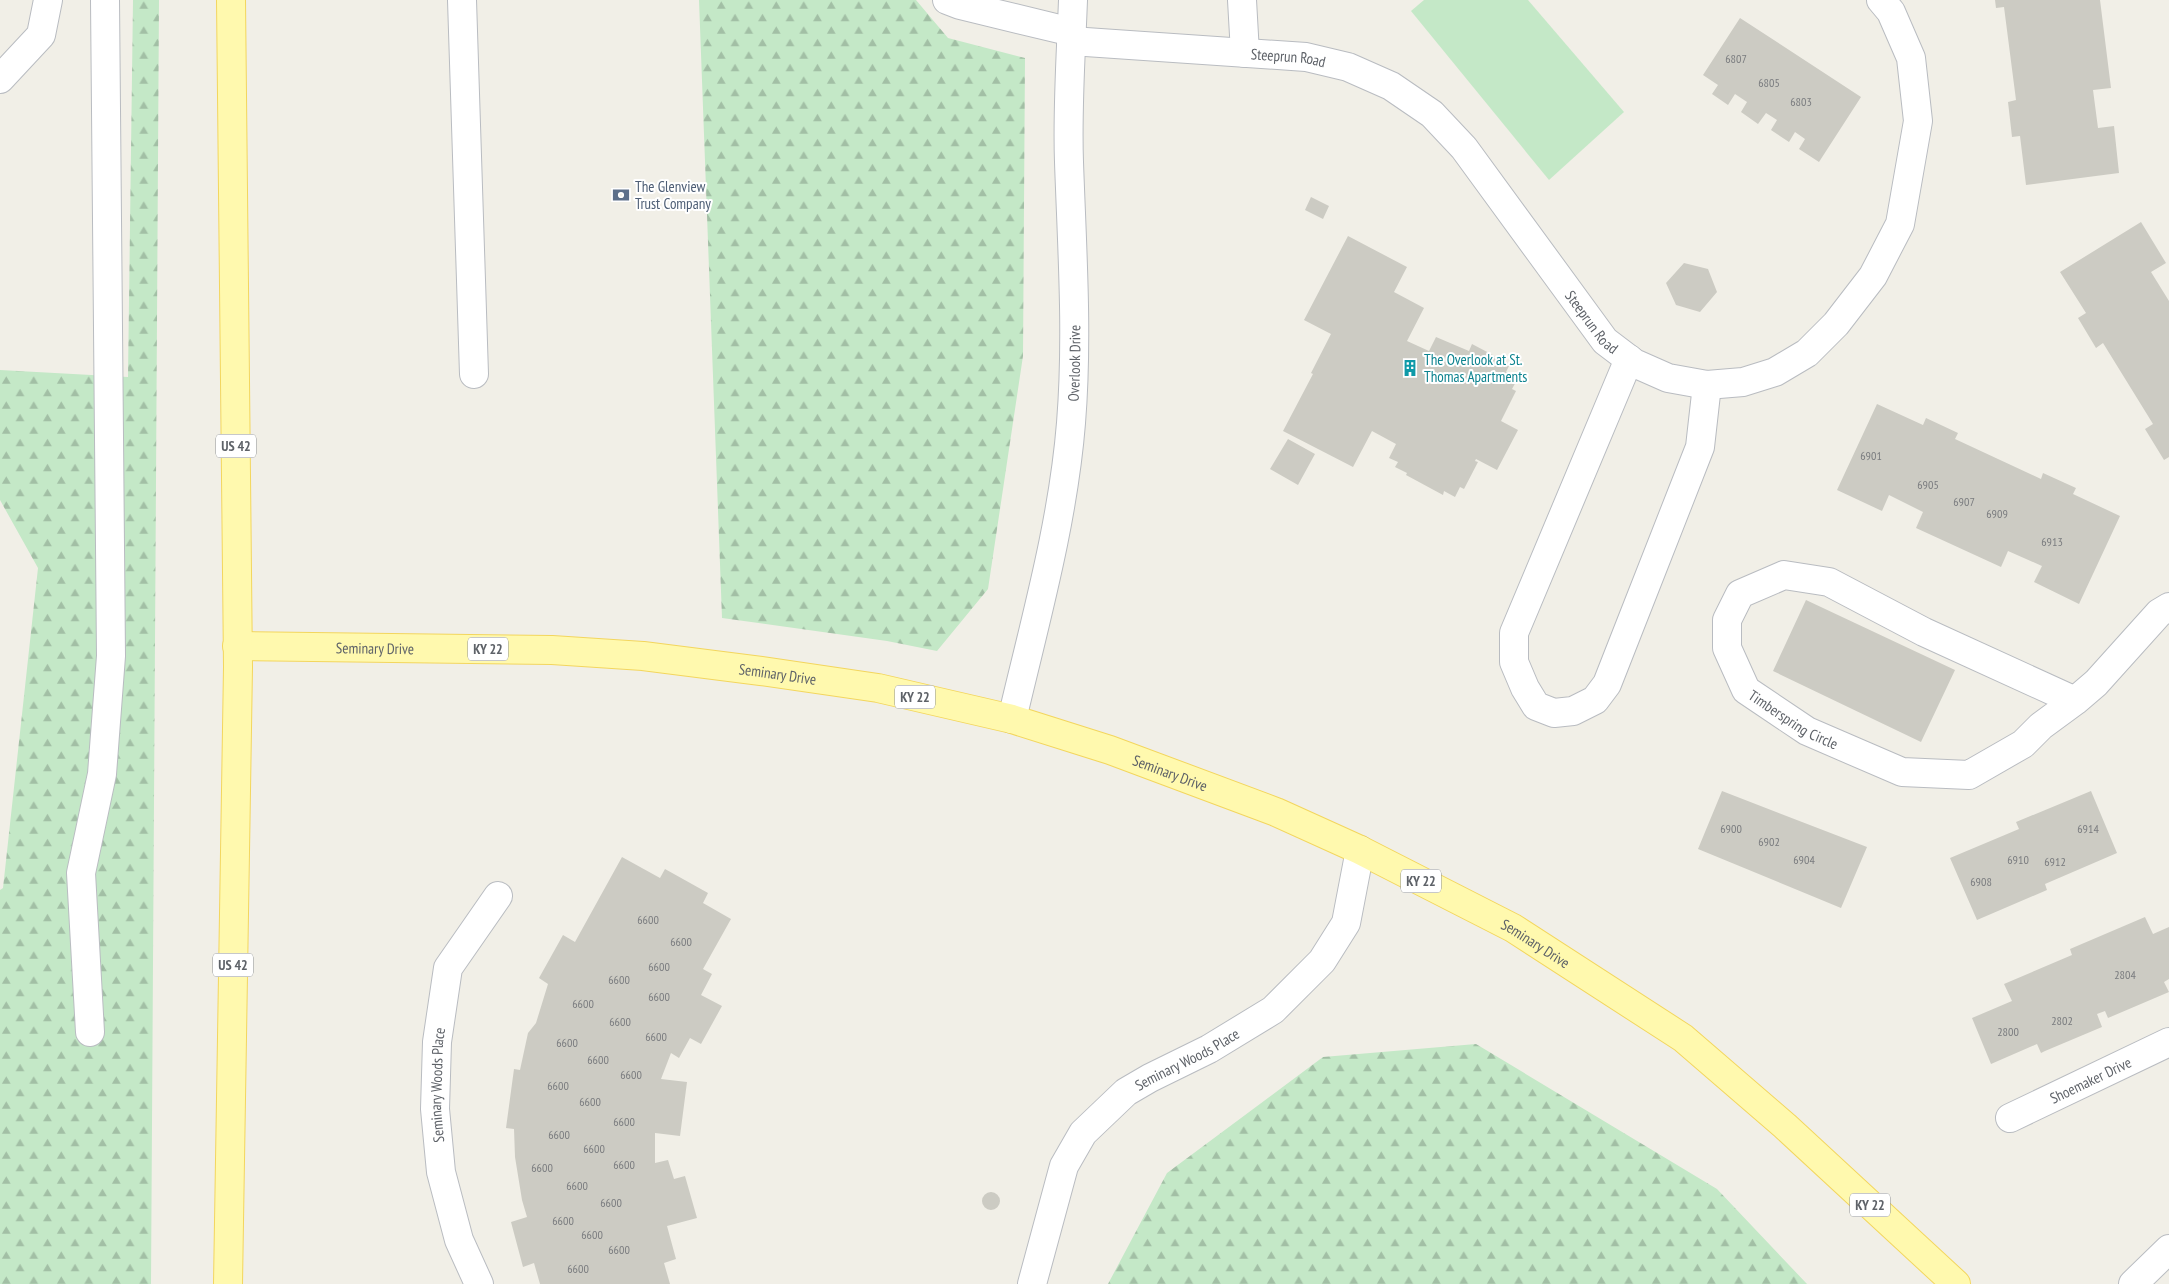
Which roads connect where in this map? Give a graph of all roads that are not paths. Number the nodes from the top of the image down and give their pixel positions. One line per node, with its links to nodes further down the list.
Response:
1 (48, 0): 11 (street)
2 (105, 0): 21 (street)
3 (231, 0): 16 (main road, US 42)
4 (462, 0): 13 (street)
5 (947, 0): 9 (street, Steeprun Road)
6 (1073, 0): 9 (street, Overlook Drive)
7 (1242, 0): 10 (street)
8 (1881, 0): 14 (street, Steeprun Road)
9 (1072, 37): 10 (street, Steeprun Road); 18 (street, Overlook Drive)
10 (1245, 53): 12 (street, Steeprun Road)
11 (0, 79)
12 (1629, 359): 14 (street, Steeprun Road); 14 (street)
13 (474, 374)
14 (1707, 385)
15 (2169, 607): 17 (street, Timberspring Circle)
16 (237, 646): 18 (main road, Seminary Drive / KY 22); 25 (main road, US 42)
17 (2075, 701): 17 (street, Timberspring Circle)
18 (1012, 719): 19 (main road, Seminary Drive / KY 22)
19 (1360, 850): 27 (street, Seminary Woods Place); 28 (main road, Seminary Drive / KY 22)
20 (498, 896): 26 (street, Seminary Woods Place)
21 (90, 1032)
22 (2169, 1042): 23 (street, Shoemaker Drive)
23 (2010, 1118)
24 (2169, 1249): 29 (street)
25 (228, 1284)
26 (479, 1284)
27 (1032, 1284)
28 (1956, 1284)
29 (2133, 1284)

